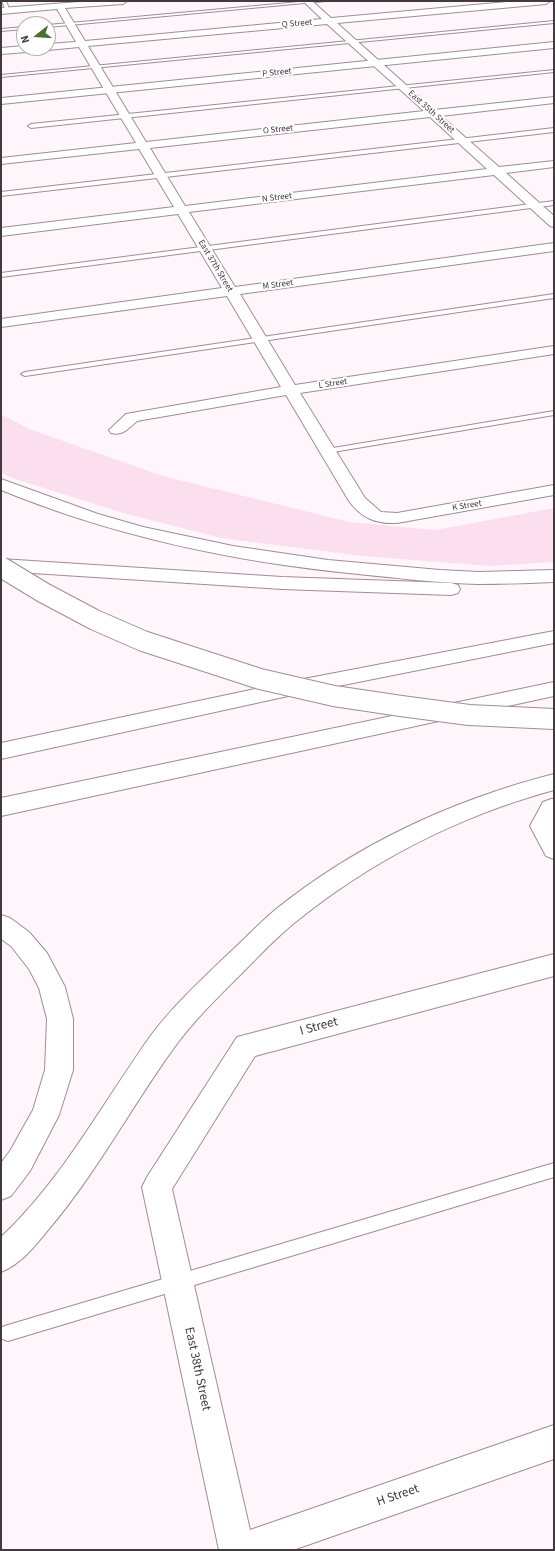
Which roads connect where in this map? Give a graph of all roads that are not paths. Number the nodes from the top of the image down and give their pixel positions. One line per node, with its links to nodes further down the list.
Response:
1 (4, 1): 8 (lane)
2 (119, 1): 3 (main road); 7 (main road)
3 (123, 1)
4 (324, 1): 6 (lane)
5 (546, 1): 9 (main road, Q Street)
6 (308, 2): 9 (main road, East 35th Street); 11 (lane)
7 (60, 4): 8 (main road); 11 (main road, East 37th Street)
8 (5, 11)
9 (330, 21): 15 (main road, East 35th Street); 16 (main road, Q Street)
10 (554, 22): 15 (lane)
11 (70, 24): 12 (lane); 16 (main road, East 37th Street)
12 (56, 25)
13 (16, 29): 14 (lane)
14 (1, 30)
15 (352, 42): 21 (main road, East 35th Street); 22 (lane)
16 (82, 44): 17 (main road, Q Street); 22 (main road, East 37th Street)
17 (56, 46)
18 (554, 46): 21 (main road, P Street)
19 (16, 50): 20 (main road)
20 (1, 52)
21 (377, 63): 25 (main road, East 35th Street); 26 (main road, P Street)
22 (95, 66): 24 (lane); 26 (main road, East 37th Street)
23 (554, 71): 25 (lane)
24 (1, 76)
25 (403, 87): 29 (main road, East 35th Street); 30 (lane)
26 (109, 90): 28 (main road, P Street); 30 (main road, East 37th Street)
27 (554, 100): 29 (main road, O Street)
28 (1, 101)
29 (433, 113): 33 (main road, East 35th Street); 34 (main road, O Street)
30 (124, 116): 31 (lane); 34 (main road, East 37th Street)
31 (32, 126)
32 (554, 130): 33 (lane)
33 (462, 140): 37 (main road, East 35th Street); 38 (lane)
34 (143, 145): 35 (main road, O Street); 38 (main road, East 37th Street)
35 (1, 161)
36 (554, 164): 37 (main road, N Street)
37 (496, 171): 41 (main road, East 35th Street); 42 (main road, N Street)
38 (160, 175): 39 (lane); 42 (main road, East 37th Street)
39 (1, 194)
40 (554, 203): 41 (lane)
41 (535, 206): 43 (main road, East 35th Street); 46 (lane)
42 (181, 210): 44 (main road, N Street); 46 (main road, East 37th Street)
43 (554, 223)
44 (1, 232)
45 (554, 247): 48 (main road, M Street)
46 (205, 249): 47 (lane); 48 (main road, East 37th Street)
47 (1, 275)
48 (231, 291): 50 (main road, M Street); 51 (main road, East 37th Street)
49 (554, 296): 51 (lane)
50 (1, 323)
51 (260, 339): 53 (lane); 54 (main road, East 37th Street)
52 (554, 350): 54 (main road, L Street)
53 (25, 374)
54 (290, 390): 56 (main road, L Street); 57 (main road, East 37th Street)
55 (554, 413): 57 (lane)
56 (117, 430)
57 (327, 450): 60 (main road, East 37th Street)
58 (1, 484): 62 (main road)
59 (554, 490): 60 (main road, K Street)
60 (379, 519)
61 (1, 566): 63 (main road); 66 (main road, bridge)
62 (554, 576)
63 (554, 585)
64 (554, 637): 67 (main road)
65 (554, 689): 69 (main road)
66 (554, 720)
67 (1, 751)
68 (554, 782): 77 (main road)
69 (1, 807)
70 (554, 808): 71 (main road)
71 (554, 850)
72 (1, 925): 75 (main road)
73 (554, 965): 76 (main road, I Street)
74 (554, 1170): 78 (lane)
75 (1, 1186)
76 (157, 1187): 78 (main road, East 38th Street)
77 (1, 1257)
78 (178, 1282): 79 (lane); 81 (main road, East 38th Street)
79 (8, 1333)
80 (554, 1442): 82 (main road, H Street)
81 (237, 1550)
82 (242, 1550)

